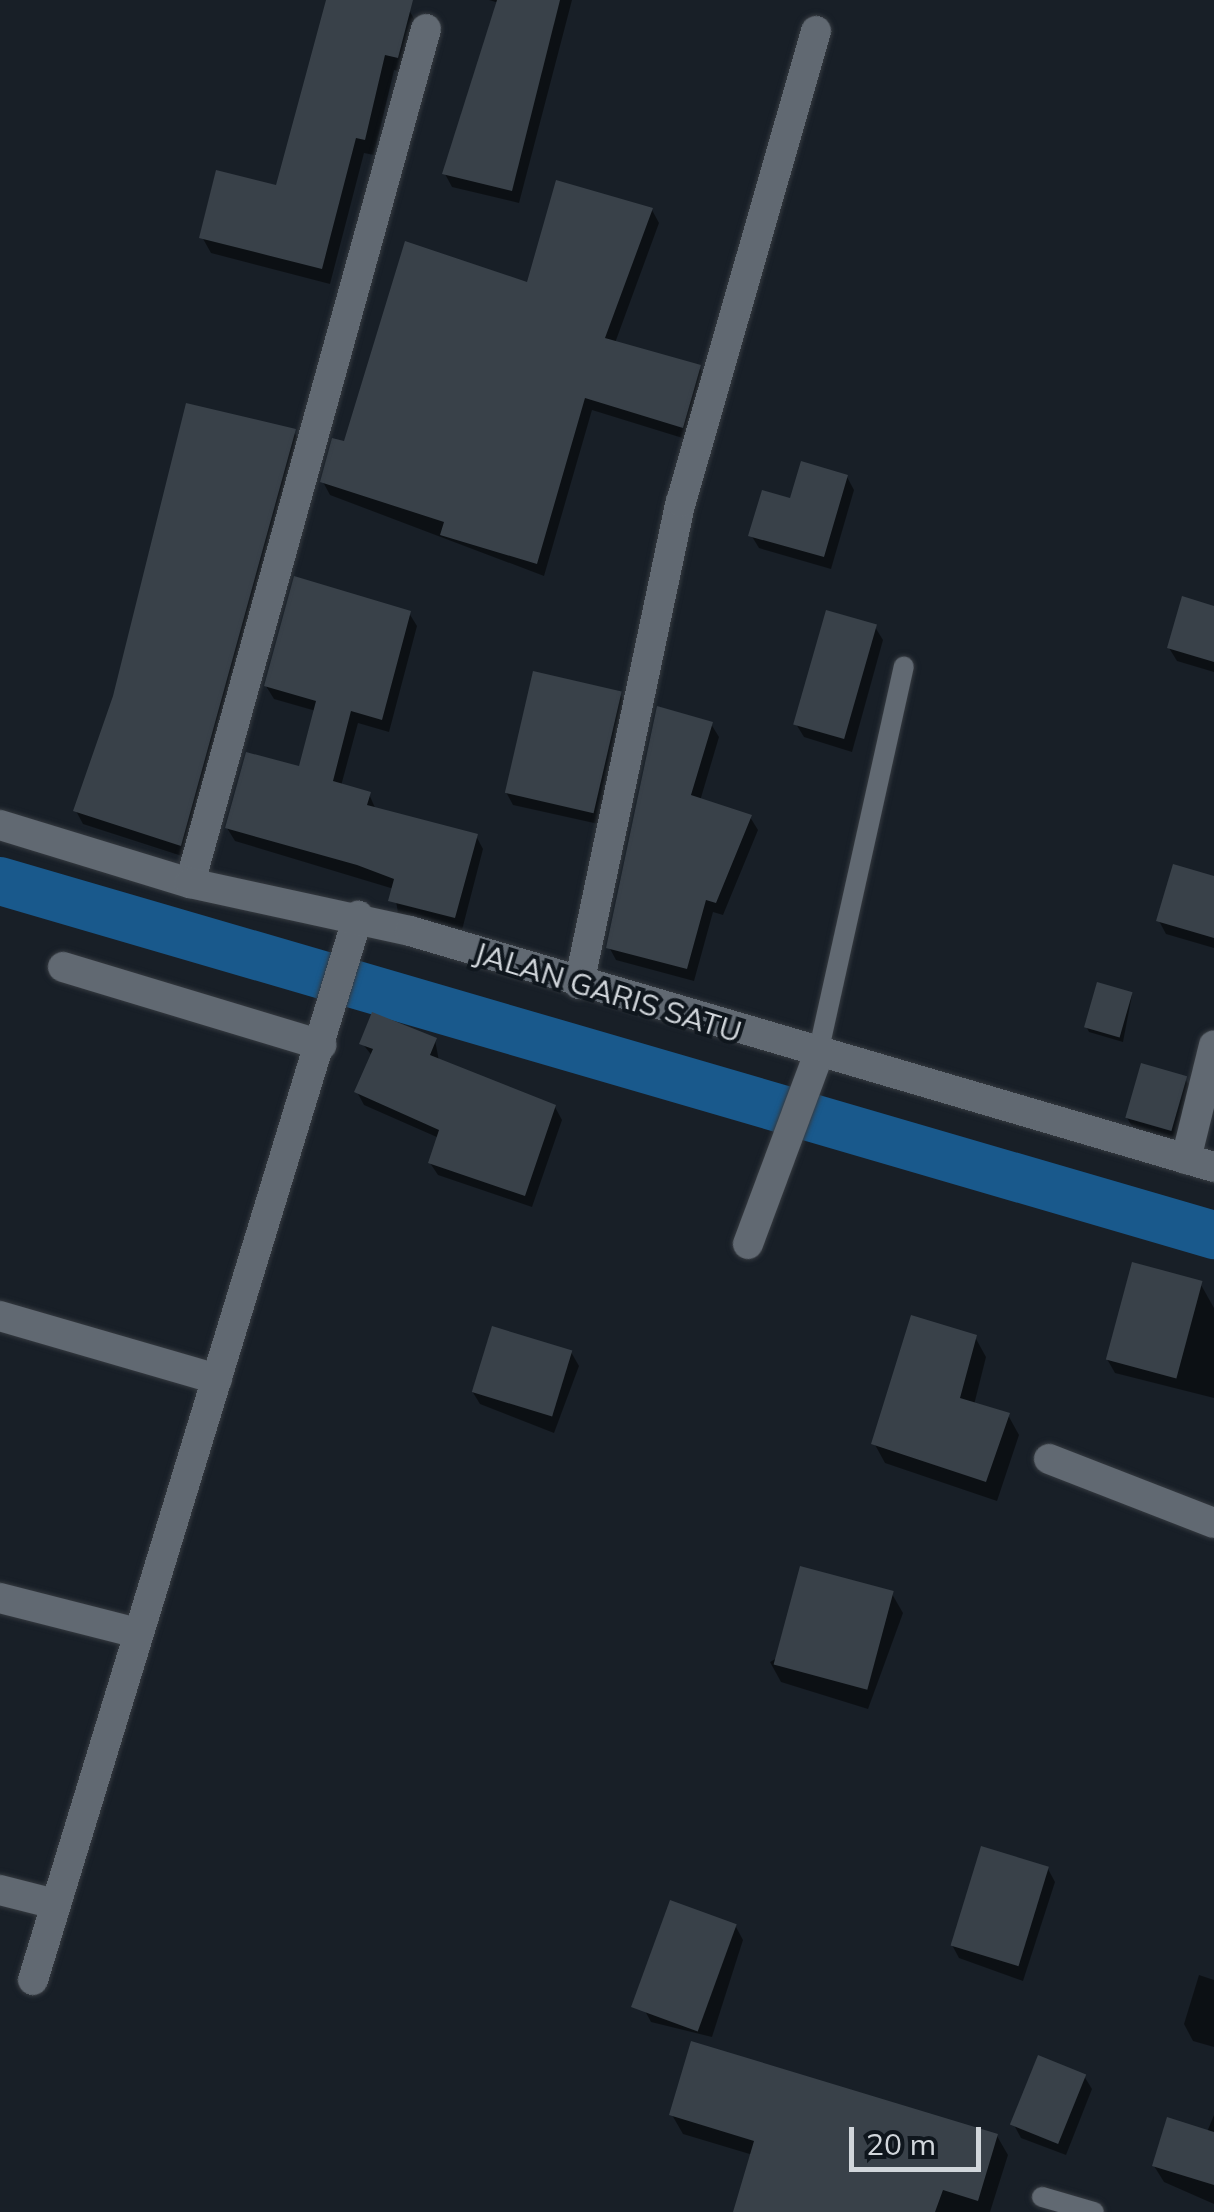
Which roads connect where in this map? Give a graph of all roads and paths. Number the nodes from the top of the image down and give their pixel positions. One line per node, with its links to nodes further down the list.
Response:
1 (426, 30): 5 (street)
2 (816, 31): 8 (street)
3 (904, 667): 11 (lane)
4 (0, 825): 5 (street, JALAN GARIS SATU)
5 (190, 883): 6 (street, JALAN GARIS SATU)
6 (358, 916): 8 (street, JALAN GARIS SATU); 9 (street)
7 (63, 967): 9 (street)
8 (578, 984): 11 (street, JALAN GARIS SATU)
9 (322, 1045): 15 (street)
10 (1214, 1046): 12 (street)
11 (817, 1058): 12 (street, JALAN GARIS SATU); 13 (street)
12 (1200, 1163)
13 (748, 1244)
14 (0, 1316): 15 (street)
15 (217, 1379): 19 (street)
16 (1049, 1459): 17 (street)
17 (1214, 1524)
18 (0, 1598): 19 (street)
19 (137, 1634): 21 (street)
20 (0, 1890): 21 (street)
21 (55, 1904): 22 (street)
22 (33, 1980)
23 (1042, 2197): 24 (lane)
24 (1094, 2212)

